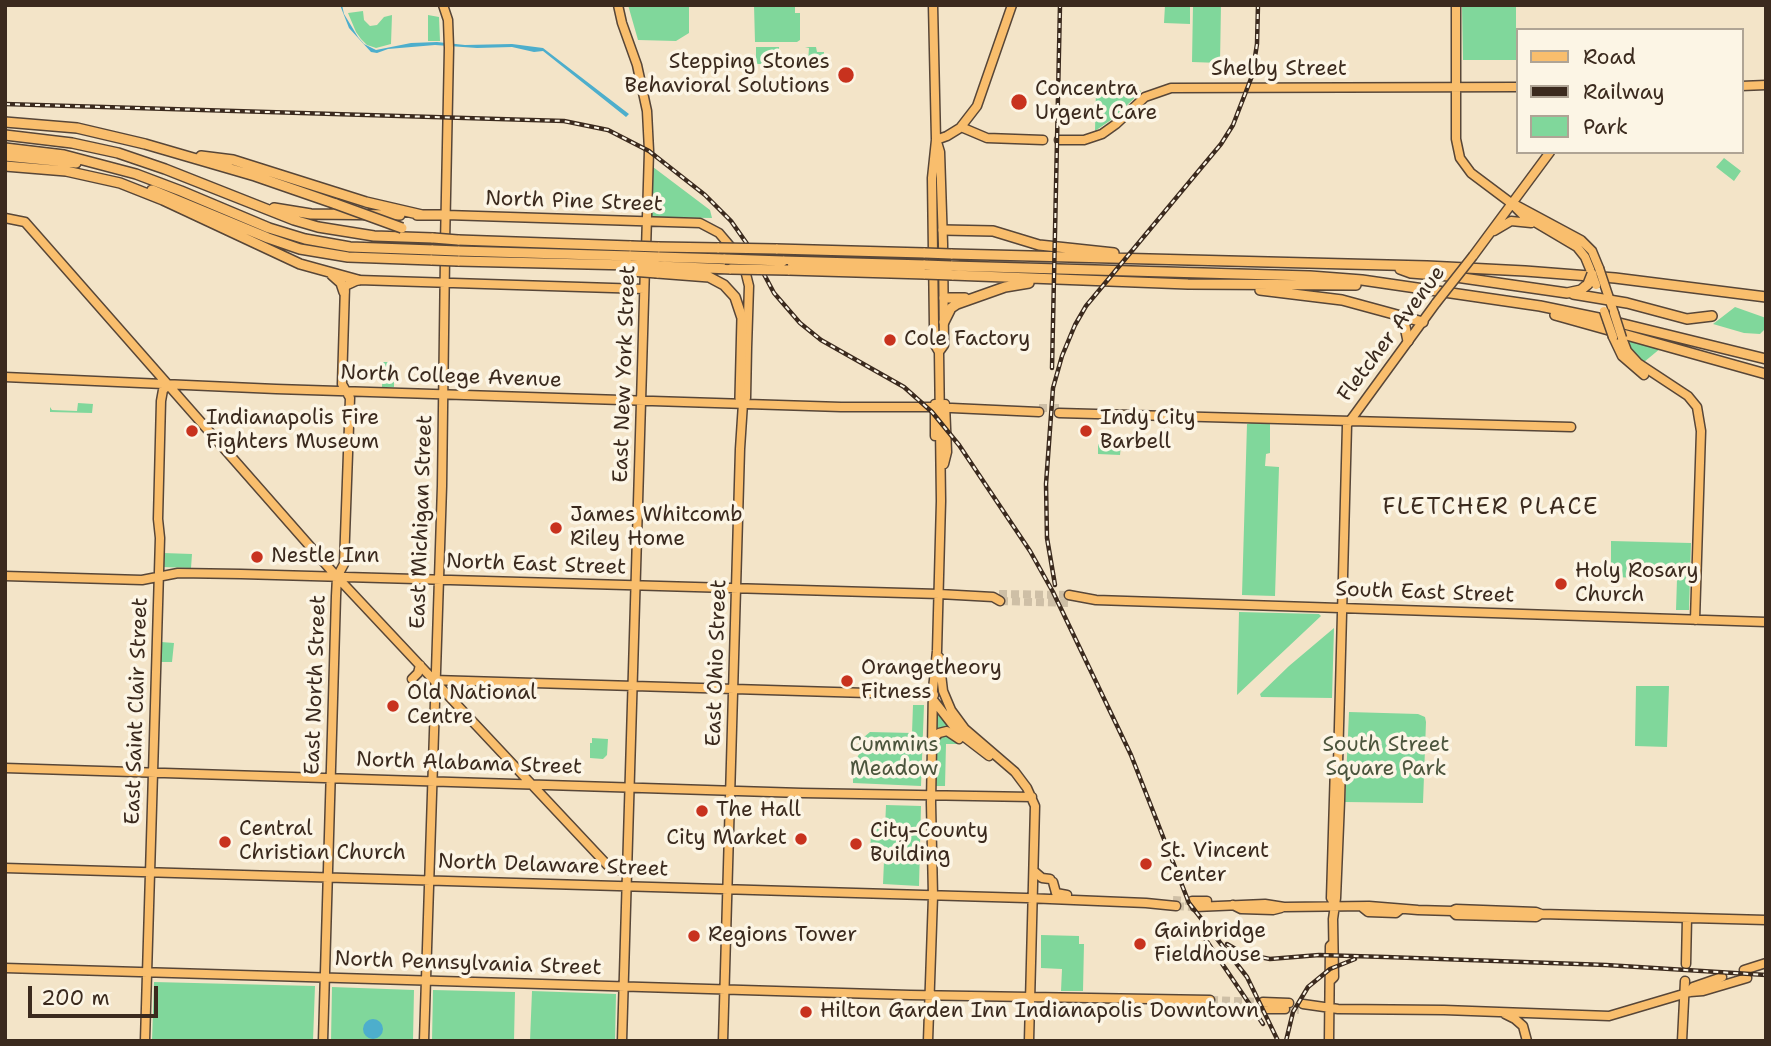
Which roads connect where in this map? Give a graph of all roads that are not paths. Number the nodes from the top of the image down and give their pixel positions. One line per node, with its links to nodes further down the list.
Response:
1 (443, 5): 27 (main road, East Michigan Street)
2 (618, 5): 29 (main road, East New York Street)
3 (933, 5): 13 (main road)
4 (1012, 5): 11 (main road)
5 (1456, 5): 8 (main road)
6 (1766, 85): 7 (main road)
7 (1743, 86)
8 (1457, 87): 9 (main road, Shelby Street); 15 (main road, Shelby Street); 25 (main road)
9 (1516, 87)
10 (5, 122): 17 (highway)
11 (961, 127): 13 (main road); 14 (main road)
12 (5, 135): 24 (highway)
13 (936, 140): 32 (main road); 65 (main road)
14 (1043, 140)
15 (1059, 140)
16 (5, 148): 21 (highway)
17 (182, 153): 26 (highway); 34 (highway, bridge)
18 (1548, 154): 25 (main road, Fletcher Avenue)
19 (5, 156): 21 (highway)
20 (5, 166): 22 (highway)
21 (116, 168): 22 (highway)
22 (163, 192): 23 (highway); 23 (highway)
23 (181, 200): 36 (highway, bridge); 44 (highway)
24 (245, 202): 26 (highway); 34 (highway)
25 (1511, 203): 31 (main road); 33 (main road, Fletcher Avenue); 43 (main road)
26 (422, 215): 27 (highway)
27 (446, 215): 29 (main road, North Pine Street); 47 (main road, East Michigan Street)
28 (5, 218): 69 (main road)
29 (646, 221): 30 (main road, North Pine Street); 51 (main road, East New York Street)
30 (700, 223): 73 (main road, East Ohio Street)
31 (1539, 224): 33 (main road); 43 (main road)
32 (943, 230): 37 (highway); 56 (main road)
33 (1489, 235): 62 (main road, Fletcher Avenue, bridge)
34 (433, 238): 35 (highway, bridge)
35 (534, 248): 36 (highway); 38 (highway)
36 (458, 256): 38 (highway)
37 (1150, 258): 39 (highway, bridge); 40 (highway)
38 (631, 259): 39 (highway, bridge); 39 (highway, bridge)
39 (658, 261): 41 (highway, bridge); 41 (highway, bridge); 73 (highway)
40 (1388, 266): 54 (highway); 55 (highway)
41 (831, 267): 42 (highway, bridge)
42 (952, 270): 46 (highway); 49 (highway)
43 (1594, 270): 50 (highway, bridge); 50 (main road, bridge)
44 (330, 274): 45 (highway); 52 (highway)
45 (358, 280): 47 (main road); 52 (main road)
46 (1076, 281): 48 (highway); 57 (highway)
47 (444, 283): 51 (main road); 71 (main road, East Michigan Street)
48 (1188, 284): 49 (highway); 60 (highway)
49 (1406, 285): 53 (highway)
50 (1596, 285): 54 (highway); 58 (main road)
51 (645, 289): 72 (main road, East New York Street)
52 (344, 292): 70 (main road, East North Street)
53 (1462, 293): 66 (highway); 67 (highway)
54 (1567, 293): 58 (highway)
55 (1763, 297)
56 (944, 298): 57 (highway); 61 (main road)
57 (971, 298): 61 (highway)
58 (1605, 299): 59 (highway); 63 (main road, bridge); 63 (main road, bridge)
59 (1712, 316)
60 (1403, 317): 62 (highway); 64 (highway)
61 (944, 322): 65 (main road)
62 (1423, 322): 64 (main road, Fletcher Avenue)
63 (1617, 338): 89 (main road)
64 (1409, 341): 77 (main road, Fletcher Avenue)
65 (939, 352): 74 (main road)
66 (1766, 359)
67 (1766, 374)
68 (5, 377): 69 (main road, North College Avenue)
69 (169, 384): 70 (main road, North College Avenue); 80 (main road, East Saint Clair Street); 81 (main road)
70 (346, 391): 71 (main road, North College Avenue); 81 (main road, East North Street)
71 (443, 394): 72 (main road, North College Avenue); 82 (main road, East Michigan Street)
72 (641, 400): 73 (main road, North College Avenue); 83 (main road, East New York Street)
73 (743, 403): 74 (main road, North College Avenue); 84 (main road, East Ohio Street)
74 (940, 408): 75 (main road, North College Avenue); 85 (main road)
75 (1039, 410)
76 (1060, 411): 77 (main road)
77 (1349, 421): 78 (main road); 88 (main road, Fletcher Avenue)
78 (1571, 427)
79 (5, 576): 80 (main road, North East Street)
80 (158, 577): 81 (main road, North East Street); 102 (main road, East Saint Clair Street)
81 (337, 577): 82 (main road, North East Street); 93 (main road); 104 (main road, East North Street)
82 (438, 580): 83 (main road, North East Street); 92 (main road, East Michigan Street)
83 (636, 586): 84 (main road, North East Street); 96 (main road, East New York Street)
84 (736, 589): 85 (main road, North East Street); 97 (main road, East Ohio Street)
85 (940, 594): 86 (main road); 91 (main road)
86 (997, 597)
87 (1071, 599): 88 (main road, South East Street)
88 (1342, 608): 89 (main road, South East Street); 128 (main road, Fletcher Avenue)
89 (1695, 620): 90 (main road, South East Street)
90 (1766, 622)
91 (937, 651): 98 (main road); 103 (main road)
92 (435, 657): 93 (main road); 95 (main road, East Michigan Street)
93 (420, 665): 94 (main road); 95 (main road)
94 (412, 679)
95 (434, 680): 96 (main road); 105 (main road, East Michigan Street); 106 (main road)
96 (633, 686): 97 (main road); 108 (main road, East New York Street)
97 (734, 690): 98 (main road); 109 (main road, East Ohio Street)
98 (934, 695): 99 (main road); 100 (main road)
99 (933, 739): 100 (main road); 110 (main road)
100 (994, 760): 103 (main road)
101 (5, 768): 102 (main road, North Alabama Street)
102 (153, 772): 104 (main road, North Alabama Street); 116 (main road, East Saint Clair Street)
103 (1015, 772): 111 (main road)
104 (331, 777): 105 (main road, North Alabama Street); 118 (main road, East North Street)
105 (431, 780): 106 (main road, North Alabama Street); 119 (main road, East Michigan Street)
106 (530, 783): 107 (main road, North Alabama Street); 112 (main road)
107 (553, 785): 108 (main road, North Alabama Street); 112 (main road)
108 (630, 787): 109 (main road, North Alabama Street); 115 (main road, East New York Street)
109 (730, 791): 110 (main road, North Alabama Street); 122 (main road, East Ohio Street)
110 (931, 796): 111 (main road, North Alabama Street); 123 (main road)
111 (1032, 797): 117 (main road)
112 (547, 800): 114 (main road)
113 (5, 868): 116 (main road, North Delaware Street)
114 (612, 870): 115 (main road); 120 (main road)
115 (628, 870): 121 (main road, East New York Street)
116 (150, 872): 118 (main road, North Delaware Street); 134 (main road, East Saint Clair Street)
117 (1035, 872): 124 (main road); 125 (main road)
118 (327, 877): 119 (main road, North Delaware Street); 135 (main road, East North Street)
119 (428, 880): 120 (main road, North Delaware Street); 138 (main road, East Michigan Street)
120 (611, 886): 121 (main road, North Delaware Street)
121 (628, 886): 122 (main road, North Delaware Street); 140 (main road, East New York Street)
122 (728, 889): 123 (main road, North Delaware Street); 141 (main road, East Ohio Street)
123 (933, 896): 124 (main road, North Delaware Street); 143 (main road)
124 (1034, 898): 125 (main road, North Delaware Street); 144 (main road)
125 (1101, 901): 126 (main road)
126 (1174, 903)
127 (1193, 904): 128 (main road)
128 (1334, 905): 129 (main road); 149 (main road, Fletcher Avenue)
129 (1687, 918): 130 (main road); 131 (main road)
130 (1766, 920)
131 (1685, 964)
132 (1763, 967): 142 (main road)
133 (5, 968): 134 (main road, North Pennsylvania Street)
134 (147, 972): 135 (main road, North Pennsylvania Street); 151 (main road, East Saint Clair Street)
135 (324, 977): 138 (main road, North Pennsylvania Street); 152 (main road, East North Street)
136 (1722, 977): 142 (main road)
137 (1735, 978): 142 (main road)
138 (425, 980): 140 (main road, North Pennsylvania Street); 153 (main road, East Michigan Street)
139 (1685, 981): 142 (main road)
140 (624, 986): 141 (main road, North Pennsylvania Street); 154 (main road, East New York Street)
141 (725, 989): 143 (main road, North Pennsylvania Street); 155 (main road, East Ohio Street)
142 (1691, 992): 150 (main road); 160 (main road)
143 (929, 996): 144 (main road, North Pennsylvania Street); 156 (main road)
144 (1031, 998): 145 (main road, North Pennsylvania Street); 157 (main road)
145 (1210, 1004)
146 (1265, 1005): 147 (main road)
147 (1287, 1006)
148 (1301, 1007): 149 (main road)
149 (1327, 1008): 150 (main road); 158 (main road, Fletcher Avenue)
150 (1499, 1012): 159 (main road)
151 (145, 1041)
152 (323, 1041)
153 (424, 1041)
154 (622, 1041)
155 (723, 1041)
156 (928, 1041)
157 (1030, 1041)
158 (1329, 1041)
159 (1527, 1041)
160 (1682, 1041)

